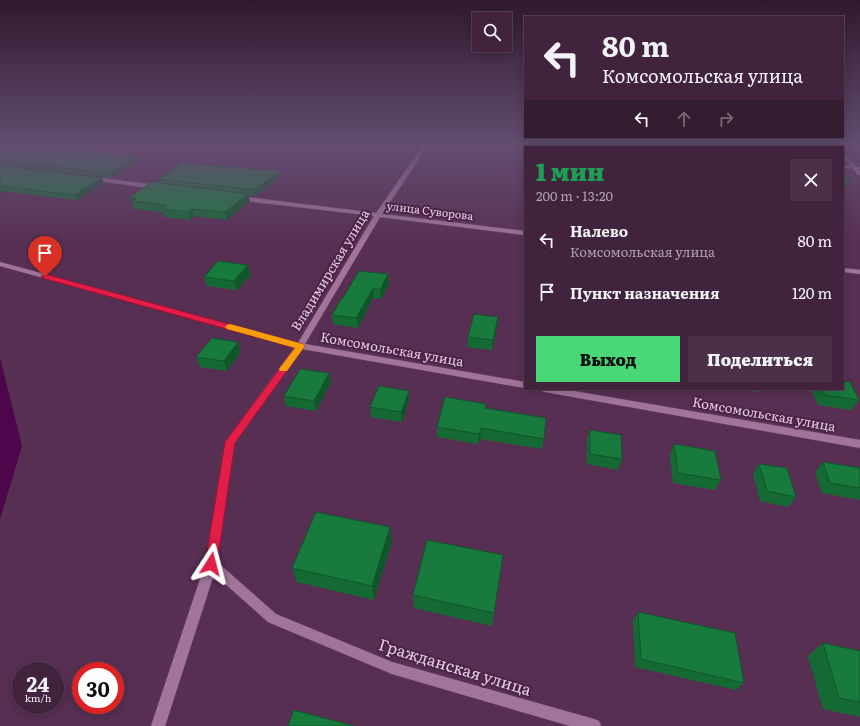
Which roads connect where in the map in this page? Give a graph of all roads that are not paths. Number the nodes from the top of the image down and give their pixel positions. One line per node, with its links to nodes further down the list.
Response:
1 (87, 178): 3 (street)
2 (404, 178): 5 (street, Владимирская улица)
3 (165, 188)
4 (228, 196): 5 (street, улица Суворова)
5 (378, 215): 6 (street, улица Суворова); 10 (street, Владимирская улица)
6 (524, 233)
7 (0, 264): 10 (street, Комсомольская улица)
8 (844, 270): 9 (street)
9 (860, 272)
10 (300, 346): 11 (street, Комсомольская улица); 14 (street, Владимирская улица)
11 (524, 386)
12 (551, 390): 13 (street, Комсомольская улица)
13 (860, 444)
14 (211, 564): 15 (street, Владимирская улица); 16 (street, Гражданская улица)
15 (158, 726)
16 (594, 726)

